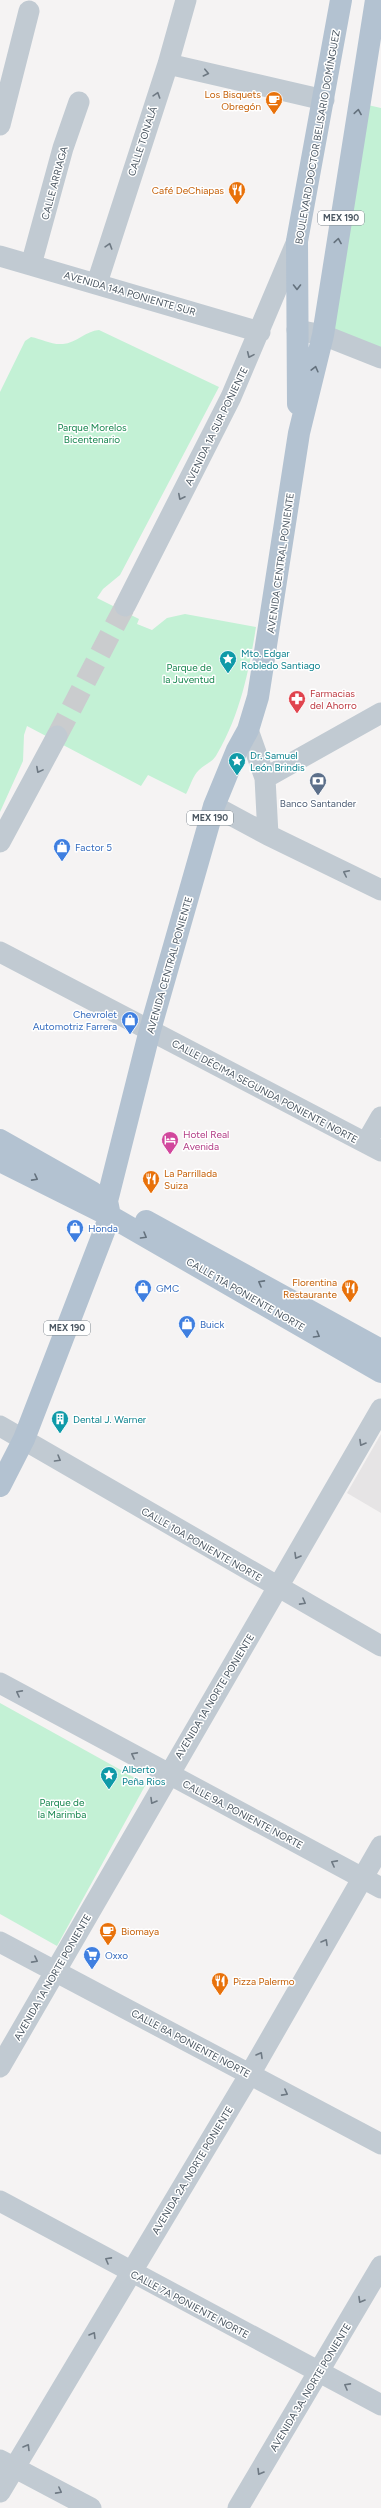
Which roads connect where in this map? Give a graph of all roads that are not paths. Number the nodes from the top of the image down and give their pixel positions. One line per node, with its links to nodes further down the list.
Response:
1 (186, 0): 5 (street, CALLE TONALÁ)
2 (341, 0): 6 (main road, BOULEVARD DOCTOR BELISARIO DOMÍNGUEZ / MEX 190)
3 (376, 0): 15 (main road, MEX 190, one-way to 3)
4 (29, 11): 8 (street)
5 (168, 64): 6 (street, one-way to 6); 12 (street, CALLE TONALÁ, one-way to 5)
6 (324, 100): 9 (main road, BOULEVARD DOCTOR BELISARIO DOMÍNGUEZ / MEX 190)
7 (79, 102): 11 (street, CALLE ARRIAGA)
8 (0, 125)
9 (297, 241): 13 (main road, BOULEVARD DOCTOR BELISARIO DOMÍNGUEZ / MEX 190, one-way to 13); 14 (street, AVENIDA 1A SUR PONIENTE)
10 (0, 256): 11 (street, AVENIDA 14A PONIENTE SUR)
11 (32, 265): 12 (street, AVENIDA 14A PONIENTE SUR)
12 (97, 282): 14 (street, AVENIDA 14A PONIENTE SUR)
13 (297, 330): 15 (street); 17 (main road, BOULEVARD DOCTOR BELISARIO DOMÍNGUEZ / MEX 190)
14 (260, 332): 18 (street, AVENIDA 1A SUR PONIENTE, one-way to 18)
15 (323, 335): 16 (street); 17 (main road, MEX 190, one-way to 15)
16 (381, 358)
17 (298, 434): 20 (main road, AVENIDA CENTRAL PONIENTE / MEX 190)
18 (125, 606)
19 (381, 713): 22 (street)
20 (248, 730): 22 (street); 23 (main road, AVENIDA CENTRAL PONIENTE / MEX 190)
21 (57, 736): 25 (street, one-way to 25)
22 (266, 778): 24 (street)
23 (214, 806): 24 (street); 28 (main road, AVENIDA CENTRAL PONIENTE / MEX 190)
24 (268, 835): 26 (street, one-way to 24)
25 (0, 842)
26 (381, 890)
27 (0, 952): 28 (street, CALLE DÉCIMA SEGUNDA PONIENTE NORTE)
28 (150, 1030): 31 (street, CALLE DÉCIMA SEGUNDA PONIENTE NORTE); 33 (main road, AVENIDA CENTRAL PONIENTE / MEX 190)
29 (381, 1116): 31 (street)
30 (0, 1140): 33 (main road)
31 (373, 1147)
32 (0, 1160): 33 (main road, one-way to 33)
33 (109, 1208): 34 (main road, CALLE 11A PONIENTE NORTE); 39 (main road, AVENIDA CENTRAL PONIENTE / MEX 190)
34 (194, 1255): 35 (main road, CALLE 11A PONIENTE NORTE, one-way to 34); 36 (main road, CALLE 11A PONIENTE NORTE, one-way to 36)
35 (381, 1350)
36 (381, 1372)
37 (381, 1410): 41 (street, AVENIDA 1A NORTE PONIENTE, one-way to 41)
38 (0, 1426): 39 (street, CALLE 10A PONIENTE NORTE)
39 (24, 1439): 40 (main road, AVENIDA CENTRAL PONIENTE / MEX 190); 41 (street, CALLE 10A PONIENTE NORTE, one-way to 41)
40 (0, 1486)
41 (278, 1588): 42 (street, CALLE 10A PONIENTE NORTE, one-way to 42); 44 (street, AVENIDA 1A NORTE PONIENTE)
42 (381, 1646)
43 (0, 1683): 44 (street, CALLE 9A. PONIENTE NORTE, one-way to 43)
44 (168, 1773): 46 (street, CALLE 9A. PONIENTE NORTE, one-way to 44); 49 (street, AVENIDA 1A NORTE PONIENTE, one-way to 49)
45 (381, 1846): 46 (street, AVENIDA 2A. NORTE PONIENTE)
46 (362, 1878): 47 (street, CALLE 9A. PONIENTE NORTE); 51 (street, AVENIDA 2A. NORTE PONIENTE, one-way to 46)
47 (381, 1888)
48 (0, 1942): 49 (street, CALLE 8A PONIENTE NORTE, one-way to 49)
49 (55, 1971): 50 (street, AVENIDA 1A NORTE PONIENTE); 51 (street, CALLE 8A PONIENTE NORTE)
50 (0, 2067)
51 (250, 2074): 52 (street, CALLE 8A PONIENTE NORTE, one-way to 52); 55 (street, AVENIDA 2A. NORTE PONIENTE)
52 (381, 2144)
53 (0, 2201): 55 (street, CALLE 7A PONIENTE NORTE, one-way to 53)
54 (381, 2266): 56 (street, AVENIDA 3A. NORTE PONIENTE, one-way to 56)
55 (130, 2272): 56 (street, CALLE 7A PONIENTE NORTE); 58 (street, AVENIDA 2A. NORTE PONIENTE, one-way to 55)
56 (320, 2371): 57 (street, CALLE 7A PONIENTE NORTE, one-way to 56); 61 (street, AVENIDA 3A. NORTE PONIENTE, one-way to 61)
57 (381, 2405)
58 (7, 2464): 59 (street, AVENIDA 2A. NORTE PONIENTE); 60 (street, one-way to 60)
59 (0, 2492)
60 (91, 2508)
61 (238, 2508)

